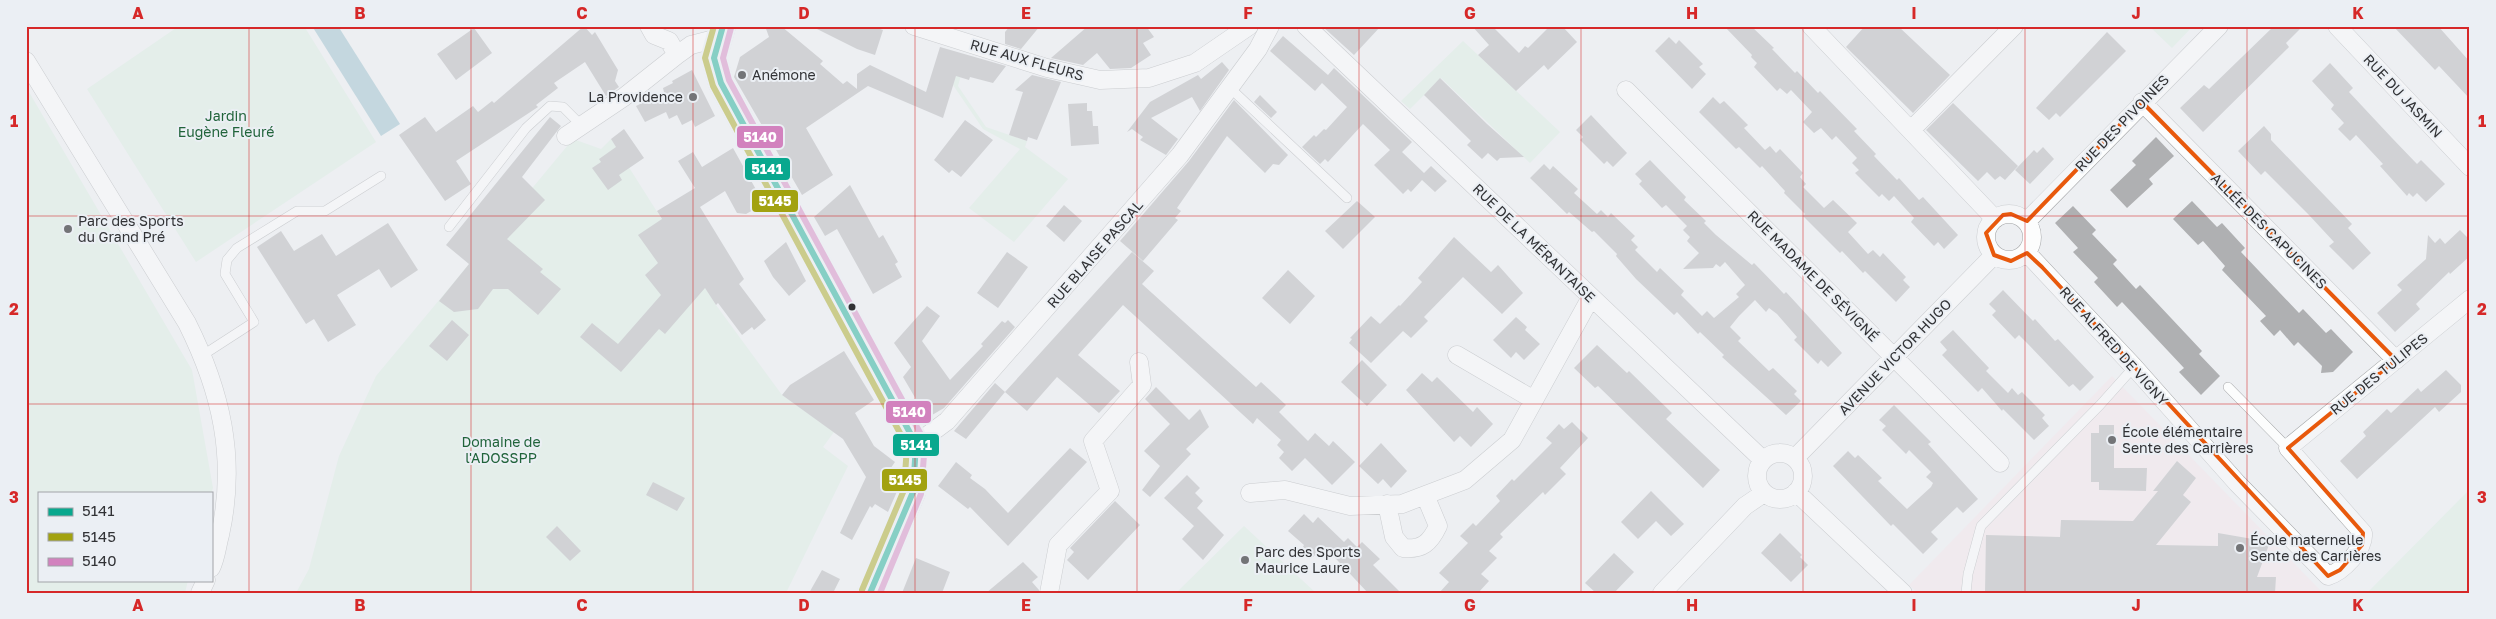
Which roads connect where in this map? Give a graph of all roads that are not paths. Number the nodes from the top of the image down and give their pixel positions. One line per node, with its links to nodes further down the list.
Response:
1 (649, 26): 11 (street)
2 (914, 26): 3 (street, RUE AUX FLEURS)
3 (1249, 26)
4 (1270, 26): 13 (street, RUE BLAISE PASCAL)
5 (1306, 26): 27 (street, RUE DE LA MÉRANTAISE)
6 (2219, 26): 15 (street, RUE DES PIVOINES)
7 (2337, 26): 19 (street, RUE DU JASMIN)
8 (1817, 29): 17 (street)
9 (2006, 29): 17 (street)
10 (720, 32): 11 (street); 37 (street)
11 (677, 55): 16 (street)
12 (26, 61): 29 (street)
13 (1230, 88): 21 (lane); 37 (street, RUE BLAISE PASCAL)
14 (1626, 90): 31 (street, RUE MADAME DE SÉVIGNÉ)
15 (2142, 102): 23 (street, RUE DES PIVOINES); 32 (street, ALLÉE DES CAPUCINES)
16 (581, 125): 18 (street); 24 (lane)
17 (1911, 130): 22 (street)
18 (566, 136)
19 (2470, 167)
20 (381, 176): 29 (lane)
21 (1347, 198)
22 (1995, 219): 23 (street); 26 (street)
23 (2027, 222): 25 (street)
24 (450, 227)
25 (2027, 253): 26 (street); 34 (street, RUE ALFRED DE VIGNY)
26 (1994, 255): 31 (street, AVENUE VICTOR HUGO)
27 (1591, 297): 36 (street); 40 (street, RUE DE LA MÉRANTAISE)
28 (2470, 300): 32 (street, RUE DES TULIPES)
29 (203, 355): 47 (street)
30 (1457, 355): 36 (street)
31 (1895, 358): 39 (street, AVENUE VICTOR HUGO); 41 (street, RUE MADAME DE SÉVIGNÉ)
32 (2396, 360): 38 (street, RUE DES TULIPES)
33 (1139, 362): 49 (street)
34 (2134, 366): 38 (street, RUE ALFRED DE VIGNY); 52 (lane)
35 (2228, 387): 38 (lane)
36 (1534, 400): 45 (street)
37 (916, 444): 48 (street)
38 (2288, 448)
39 (1795, 458): 40 (street); 42 (street)
40 (1763, 460): 44 (street)
41 (2000, 463)
42 (1796, 492): 44 (street); 51 (street)
43 (1250, 493): 46 (street)
44 (1764, 493): 50 (street)
45 (1425, 495): 46 (street); 46 (street)
46 (1387, 504)
47 (212, 564)
48 (870, 593)
49 (1049, 593)
50 (1662, 593)
51 (1903, 593)
52 (1966, 593)

